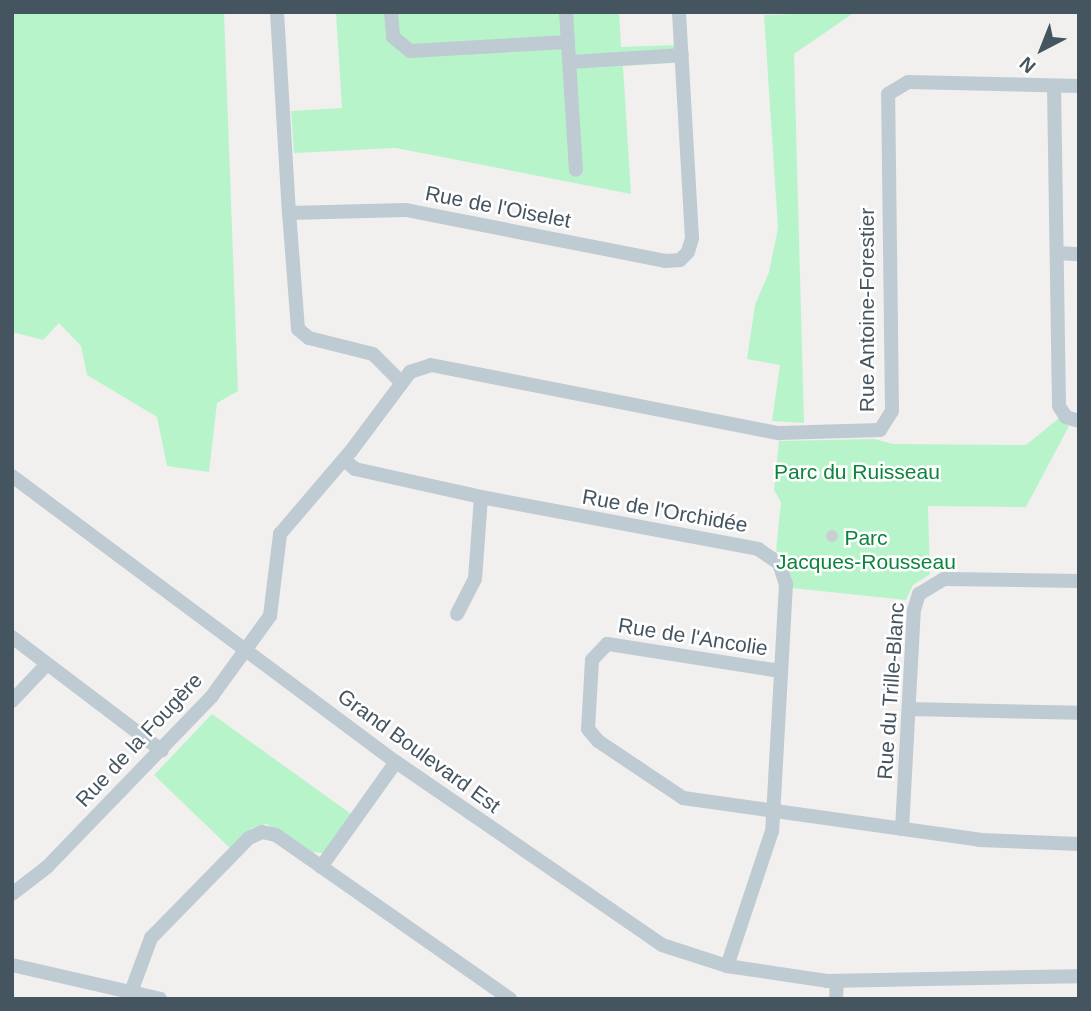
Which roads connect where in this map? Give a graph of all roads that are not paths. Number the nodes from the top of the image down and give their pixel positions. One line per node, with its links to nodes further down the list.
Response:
1 (277, 12): 11 (street)
2 (391, 12): 5 (street)
3 (566, 12): 5 (street)
4 (680, 12): 6 (street, Rue de l'Oiselet)
5 (568, 42): 7 (street)
6 (682, 54): 7 (street); 11 (street, Rue de l'Oiselet)
7 (570, 62): 10 (street)
8 (1054, 86): 9 (street, Rue Antoine-Forestier); 12 (street); 14 (street, Rue Antoine-Forestier)
9 (1079, 86)
10 (576, 170)
11 (289, 213): 15 (street)
12 (1056, 253): 13 (street); 16 (street)
13 (1079, 254)
14 (431, 366): 15 (street, Rue de la Fougère)
15 (400, 381): 17 (street, Rue de la Fougère)
16 (1079, 421)
17 (344, 460): 19 (street, Rue de l'Orchidée); 23 (street, Rue de la Fougère)
18 (12, 476): 23 (street, Grand Boulevard Est)
19 (481, 496): 21 (street); 25 (street, Rue de l'Orchidée)
20 (1079, 581): 27 (street, Rue du Trille-Blanc)
21 (457, 614)
22 (12, 637): 24 (street)
23 (245, 651): 29 (street, Rue de la Fougère); 30 (street, Grand Boulevard Est)
24 (47, 664): 26 (street); 29 (street)
25 (780, 671): 31 (street, Rue de l'Orchidée); 31 (street, Rue de l'Ancolie)
26 (12, 701)
27 (909, 709): 28 (street); 32 (street, Rue du Trille-Blanc)
28 (1079, 713)
29 (162, 751): 35 (street, Rue de la Fougère)
30 (396, 762): 34 (street); 37 (street, Grand Boulevard Est)
31 (773, 811): 32 (street); 37 (street, Rue de l'Orchidée)
32 (902, 829): 33 (street)
33 (1079, 844)
34 (321, 867): 40 (street); 42 (street)
35 (12, 894)
36 (12, 965): 40 (street)
37 (727, 966): 39 (street, Grand Boulevard Est)
38 (1079, 976): 39 (street, Grand Boulevard Est)
39 (837, 982): 43 (street)
40 (131, 992): 41 (street)
41 (160, 999)
42 (510, 999)
43 (836, 999)

